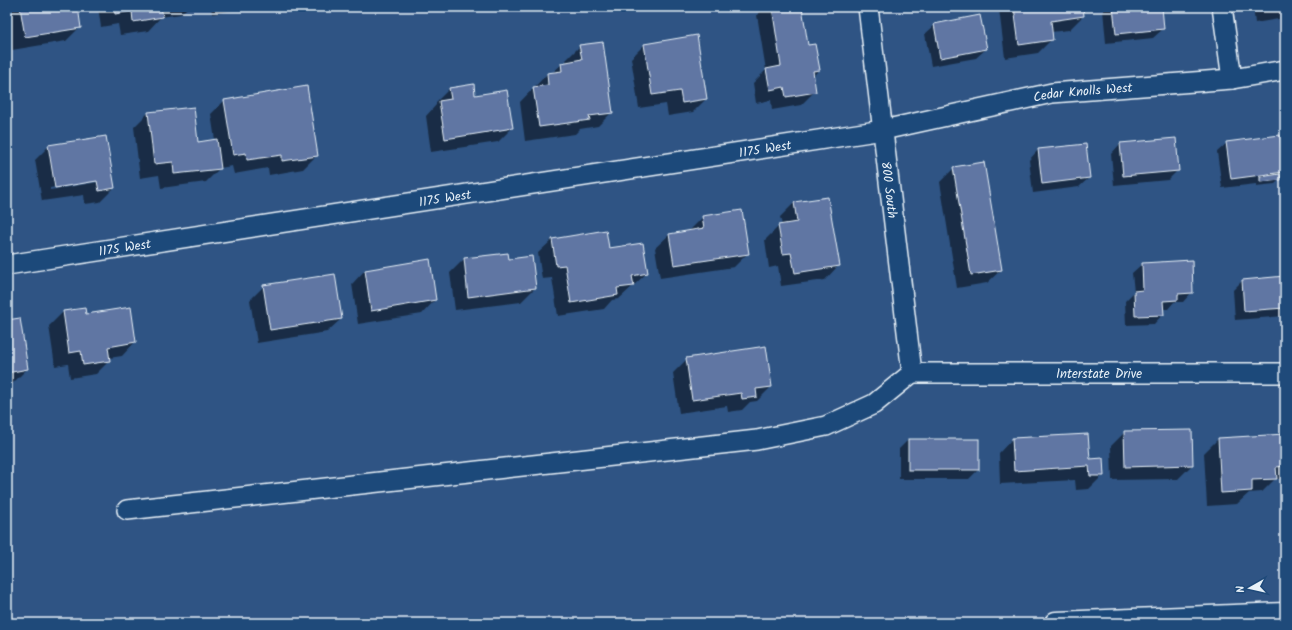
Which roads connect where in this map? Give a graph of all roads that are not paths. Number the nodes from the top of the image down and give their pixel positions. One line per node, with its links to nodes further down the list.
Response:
1 (868, 7): 5 (street, 800 South)
2 (1222, 7): 4 (street)
3 (1285, 70): 4 (street, Cedar Knolls West)
4 (1232, 79): 5 (street, Cedar Knolls West)
5 (883, 130): 6 (street, 1175 West); 7 (street, 800 South)
6 (7, 265)
7 (912, 372): 8 (street, Interstate Drive); 9 (street)
8 (1285, 373)
9 (127, 510)
10 (1285, 614): 11 (highway)
11 (1056, 623)

